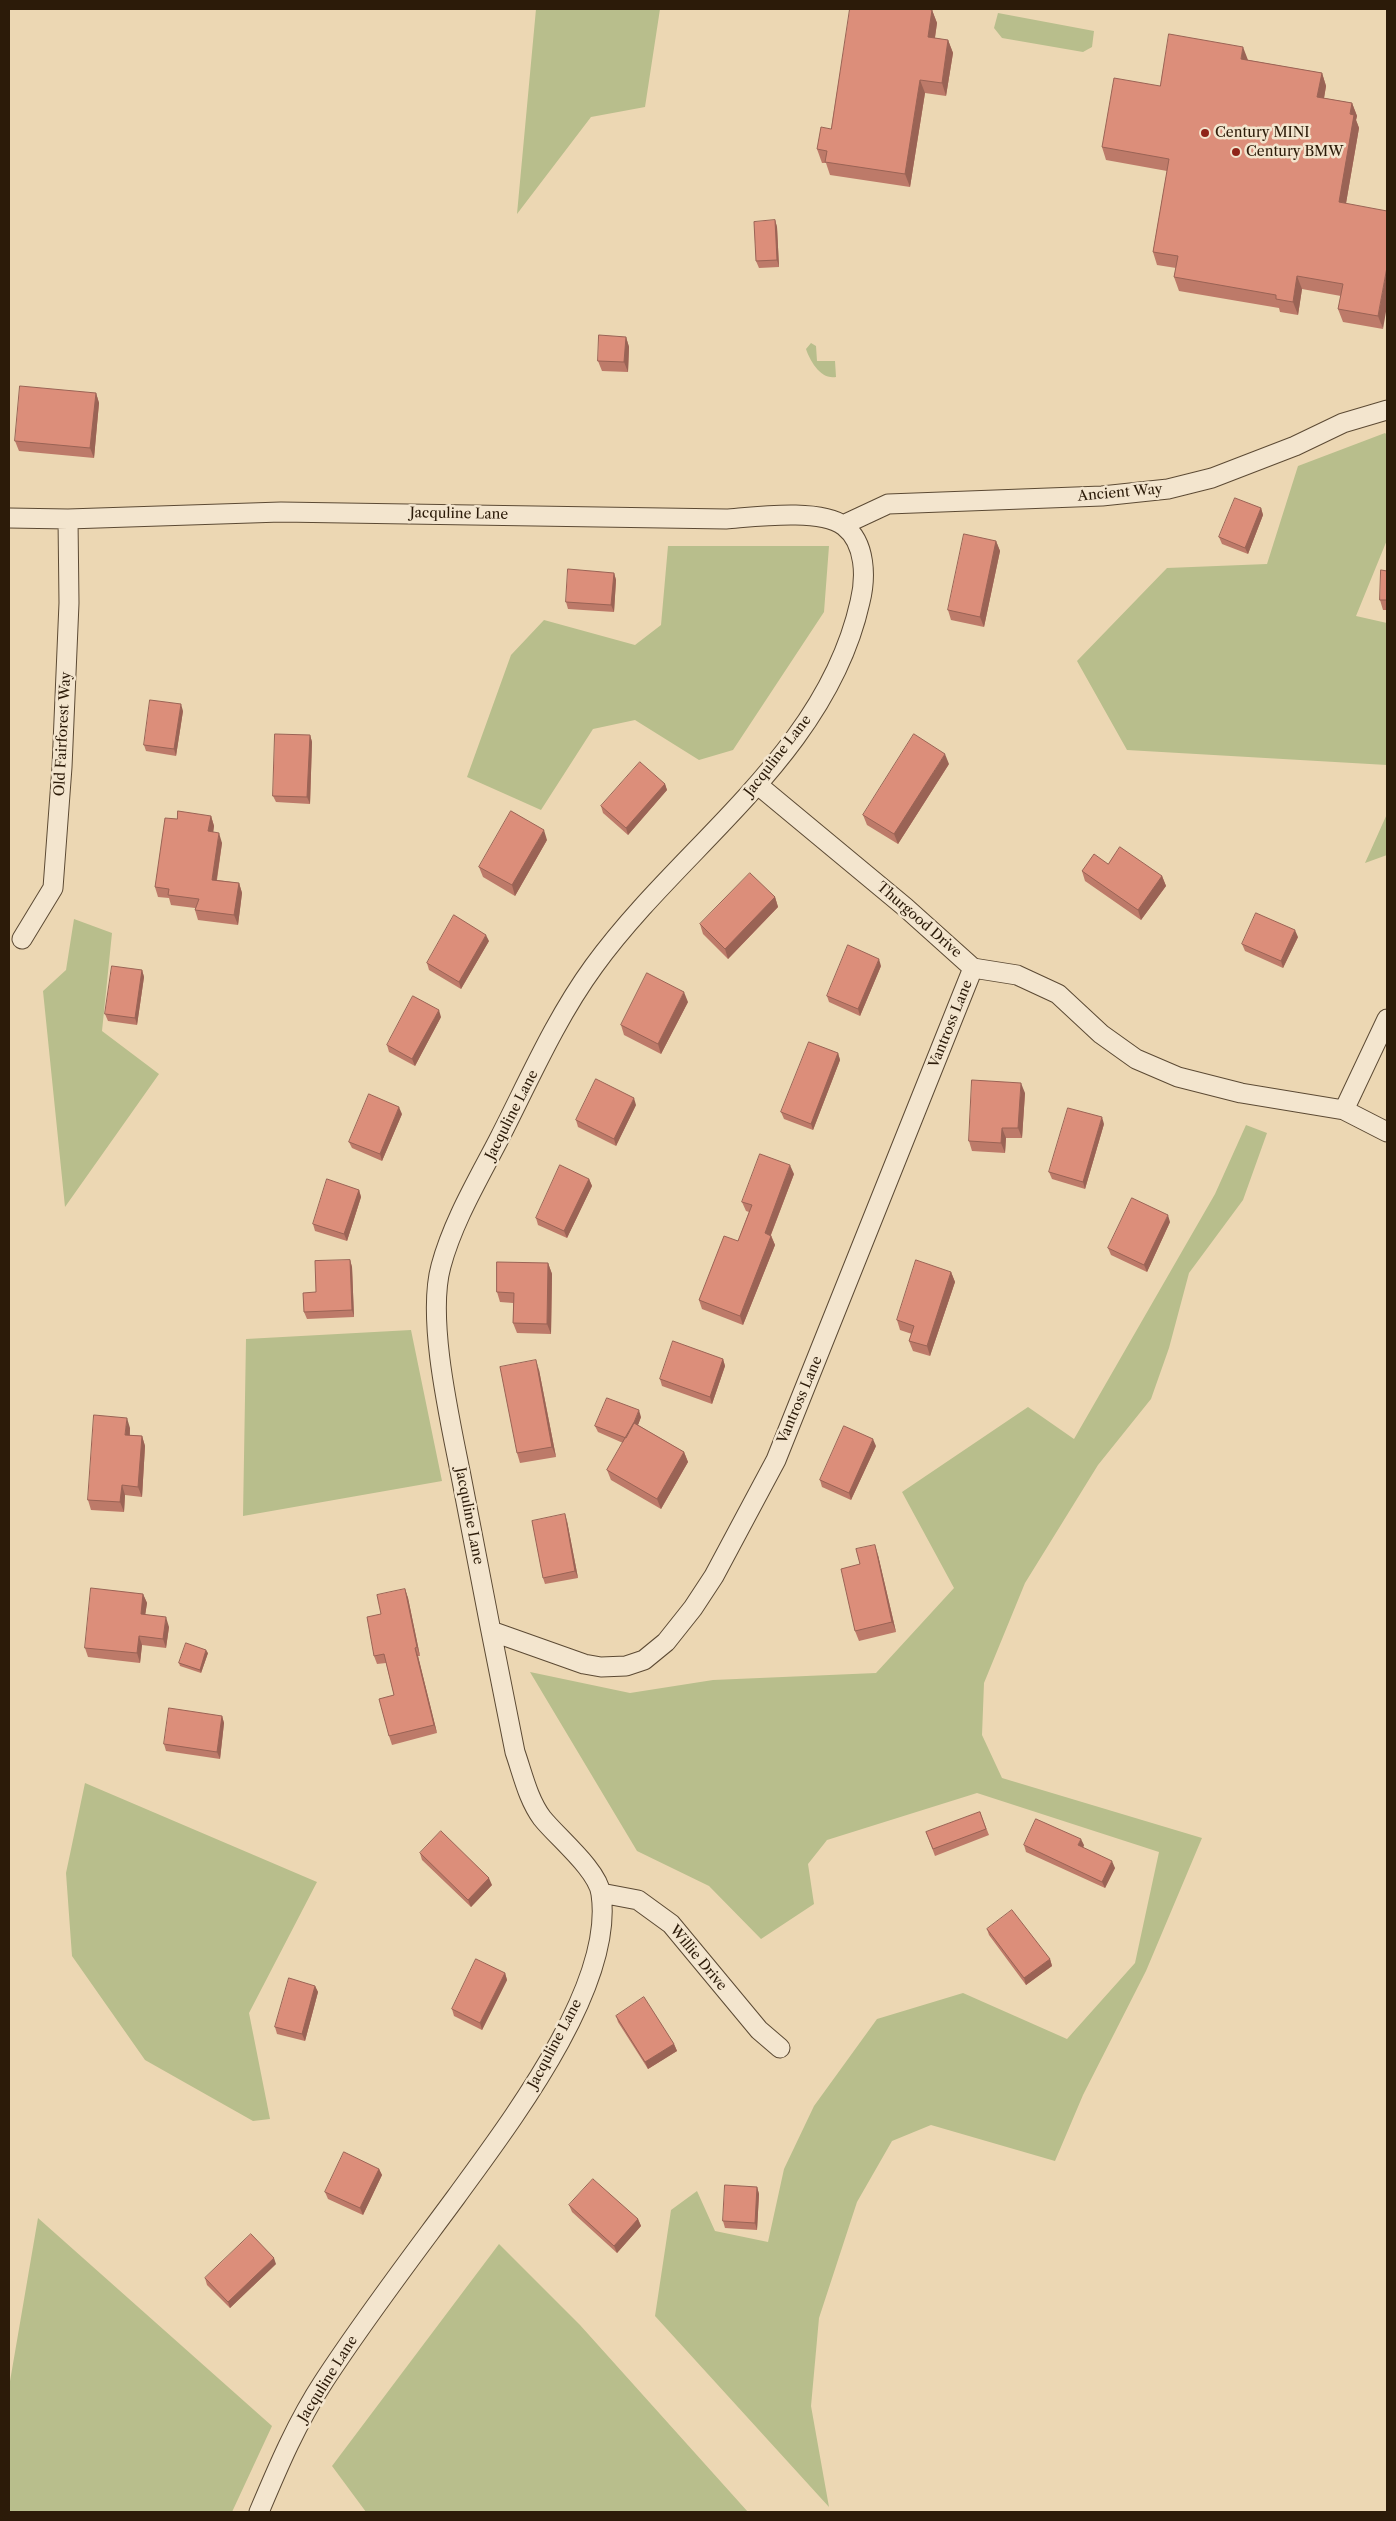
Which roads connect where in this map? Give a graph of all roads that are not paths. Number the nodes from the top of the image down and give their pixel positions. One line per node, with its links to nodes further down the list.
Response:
1 (1387, 410): 4 (street, Ancient Way)
2 (9, 518): 3 (street, Jacquline Lane)
3 (68, 519): 4 (street, Jacquline Lane); 6 (street, Old Fairforest Way)
4 (843, 526): 5 (street, Jacquline Lane)
5 (758, 785): 7 (street, Thurgood Drive); 11 (street, Jacquline Lane)
6 (22, 939)
7 (973, 968): 9 (street, Thurgood Drive); 11 (street, Vantross Lane)
8 (1387, 1019): 9 (street)
9 (1344, 1110): 10 (street, Thurgood Drive)
10 (1387, 1132)
11 (491, 1632): 12 (street, Jacquline Lane)
12 (602, 1893): 13 (street, Willie Drive); 14 (street, Jacquline Lane)
13 (780, 2048)
14 (259, 2512)

